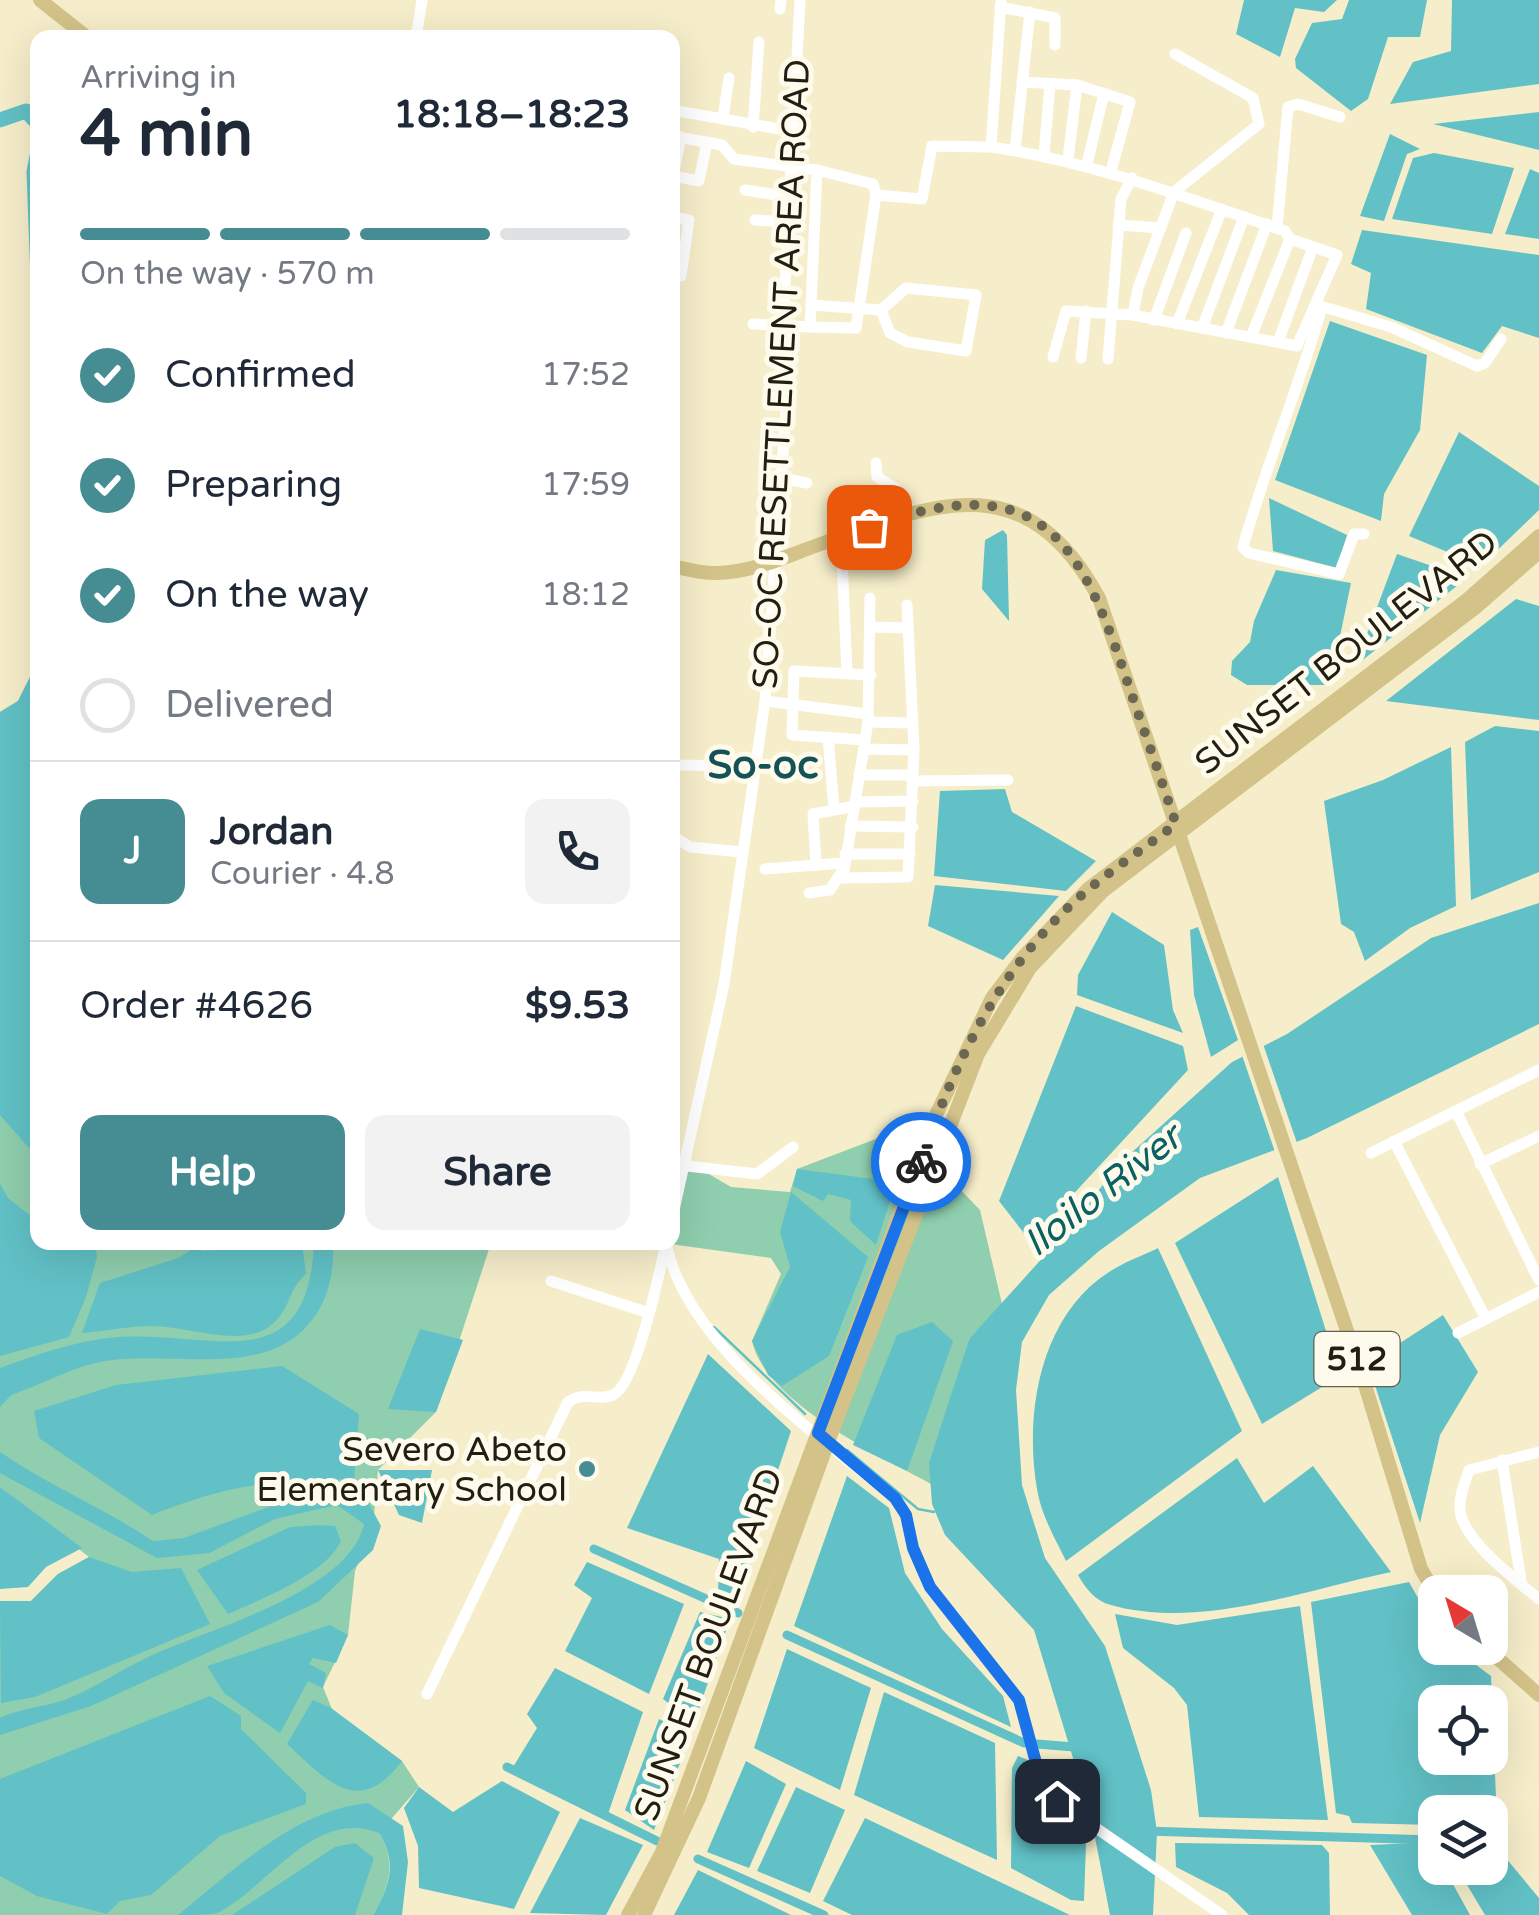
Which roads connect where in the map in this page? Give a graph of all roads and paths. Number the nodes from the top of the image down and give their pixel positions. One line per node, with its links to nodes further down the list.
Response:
1 (40, 0): 6 (main road)
2 (422, 0): 7 (street)
3 (800, 0): 20 (street, SO-OC RESETTLEMENT AREA ROAD)
4 (1001, 4): 5 (street); 23 (street)
5 (1030, 12): 9 (street); 12 (street)
6 (78, 30)
7 (417, 30)
8 (759, 42): 19 (street)
9 (1056, 45)
10 (1174, 54): 34 (street)
11 (729, 78): 18 (street)
12 (1022, 82): 13 (street); 24 (street)
13 (1050, 84): 14 (street); 25 (street)
14 (1078, 85): 15 (street); 26 (street)
15 (1104, 93): 27 (street); 30 (street)
16 (680, 111): 18 (street)
17 (1340, 117): 43 (street)
18 (723, 118): 19 (street)
19 (753, 127): 20 (street)
20 (791, 131): 28 (street, SO-OC RESETTLEMENT AREA ROAD)
21 (680, 138): 22 (street)
22 (707, 142): 28 (street); 31 (street)
23 (990, 148): 24 (street); 35 (street)
24 (1016, 150): 25 (street)
25 (1044, 155): 26 (street)
26 (1068, 159): 27 (street)
27 (1086, 164): 30 (street)
28 (792, 165): 29 (street); 36 (street, SO-OC RESETTLEMENT AREA ROAD)
29 (817, 170): 35 (street); 49 (street)
30 (1111, 172): 32 (street)
31 (680, 177)
32 (1132, 178): 34 (street); 42 (street)
33 (745, 190): 36 (street)
34 (1174, 192): 37 (street); 44 (street)
35 (876, 194): 51 (street)
36 (790, 197): 41 (street, SO-OC RESETTLEMENT AREA ROAD)
37 (1222, 209): 38 (street); 59 (street)
38 (1244, 217): 43 (street); 61 (street)
39 (680, 218): 48 (street)
40 (755, 220): 41 (street)
41 (789, 222): 58 (street, SO-OC RESETTLEMENT AREA ROAD)
42 (1118, 225): 44 (street); 54 (street)
43 (1272, 226): 46 (street); 62 (street)
44 (1161, 228): 55 (street)
45 (1186, 233): 56 (street)
46 (1290, 238): 47 (street); 63 (street)
47 (1314, 247): 50 (street); 65 (street)
48 (680, 276)
49 (811, 305): 51 (street); 60 (street)
50 (1320, 306): 64 (street); 65 (street); 73 (street)
51 (860, 307): 52 (street); 60 (street)
52 (881, 310): 52 (street)
53 (1086, 311): 54 (street); 66 (street); 67 (street)
54 (1110, 312): 55 (street); 68 (street)
55 (1133, 315): 56 (street)
56 (1154, 320): 59 (street)
57 (753, 324): 58 (street)
58 (783, 324): 60 (street); 70 (street, SO-OC RESETTLEMENT AREA ROAD)
59 (1177, 324): 61 (street)
60 (810, 327)
61 (1202, 328): 62 (street)
62 (1226, 333): 63 (street)
63 (1251, 338): 65 (street)
64 (1501, 339)
65 (1278, 342)
66 (1052, 358)
67 (1081, 358)
68 (1108, 359)
69 (876, 462): 72 (street)
70 (780, 478): 71 (street); 77 (street, SO-OC RESETTLEMENT AREA ROAD)
71 (807, 483)
72 (910, 513): 77 (main road, 512); 103 (main road, 512)
73 (1364, 534)
74 (1539, 536): 79 (main road, SUNSET BOULEVARD)
75 (1539, 552): 79 (main road, SUNSET BOULEVARD)
76 (842, 558): 84 (street)
77 (773, 562): 78 (main road, 512); 86 (street, SO-OC RESETTLEMENT AREA ROAD)
78 (680, 568)
79 (1494, 584): 103 (main road, SUNSET BOULEVARD)
80 (870, 598): 82 (street)
81 (907, 605): 83 (street)
82 (870, 626): 83 (street); 85 (street)
83 (908, 628): 89 (street)
84 (847, 673): 85 (street); 87 (street)
85 (872, 675): 88 (street)
86 (765, 701): 87 (street); 94 (street, SO-OC RESETTLEMENT AREA ROAD)
87 (792, 704): 88 (street); 90 (street)
88 (868, 718): 89 (street); 91 (street)
89 (913, 722): 92 (street)
90 (828, 737): 91 (street); 100 (street)
91 (865, 745): 92 (street); 95 (street)
92 (914, 750): 96 (street)
93 (680, 765): 94 (street)
94 (755, 766): 105 (street, SO-OC RESETTLEMENT AREA ROAD)
95 (859, 776): 96 (street); 99 (street)
96 (912, 778): 97 (street); 98 (street)
97 (1008, 780)
98 (913, 802): 99 (street); 102 (street)
99 (856, 804): 100 (street); 101 (street)
100 (834, 810): 108 (street)
101 (850, 826): 102 (street); 107 (street)
102 (913, 828): 106 (street)
103 (1178, 830): 128 (main road, SUNSET BOULEVARD); 131 (main road, 512)
104 (680, 840): 105 (street)
105 (742, 852): 118 (street, SO-OC RESETTLEMENT AREA ROAD)
106 (910, 854): 107 (street); 107 (street)
107 (843, 863): 108 (street); 110 (street)
108 (816, 865): 109 (street)
109 (766, 869)
110 (809, 893)
111 (1539, 1070): 112 (street)
112 (1456, 1111): 114 (street); 117 (street)
113 (1539, 1136): 117 (street)
114 (1394, 1140): 116 (street); 126 (street)
115 (794, 1147): 118 (street)
116 (1371, 1153)
117 (1480, 1164): 122 (street)
118 (687, 1166): 119 (street, SO-OC RESETTLEMENT AREA ROAD)
119 (680, 1190)
120 (664, 1250): 125 (street)
121 (669, 1250): 128 (street)
122 (1539, 1280)
123 (552, 1281): 125 (street)
124 (1539, 1292): 126 (street)
125 (650, 1313): 135 (street)
126 (1486, 1318): 127 (street)
127 (1458, 1333)
128 (823, 1438): 137 (main road, SUNSET BOULEVARD); 138 (main road, SUNSET BOULEVARD); 139 (street)
129 (1539, 1452): 130 (street)
130 (1502, 1460): 132 (street); 132 (street)
131 (1426, 1575)
132 (1521, 1581): 133 (street)
133 (1539, 1599)
134 (1505, 1665): 136 (main road)
135 (427, 1694)
136 (1539, 1695)
137 (628, 1915)
138 (644, 1915)
139 (1222, 1915)

